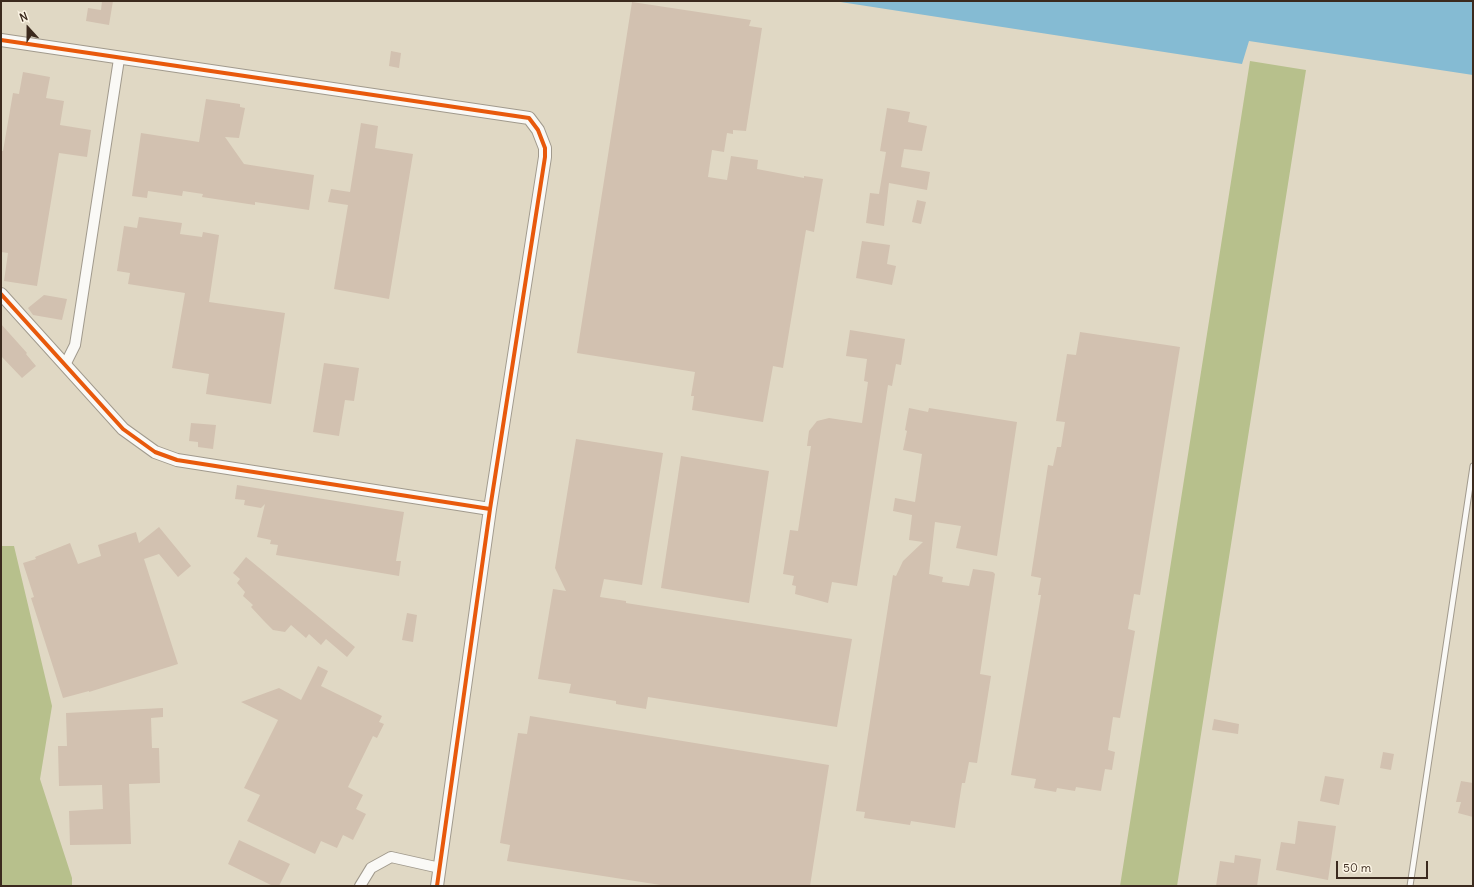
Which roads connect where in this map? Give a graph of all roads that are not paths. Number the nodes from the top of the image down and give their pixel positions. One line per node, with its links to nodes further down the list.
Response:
1 (1, 40): 2 (street)
2 (119, 59): 4 (street); 6 (street)
3 (1, 294): 4 (street)
4 (64, 365): 6 (street)
5 (1473, 466): 10 (lane)
6 (490, 508): 7 (street)
7 (440, 868): 8 (street); 9 (street)
8 (360, 886)
9 (437, 886)
10 (1410, 886)

